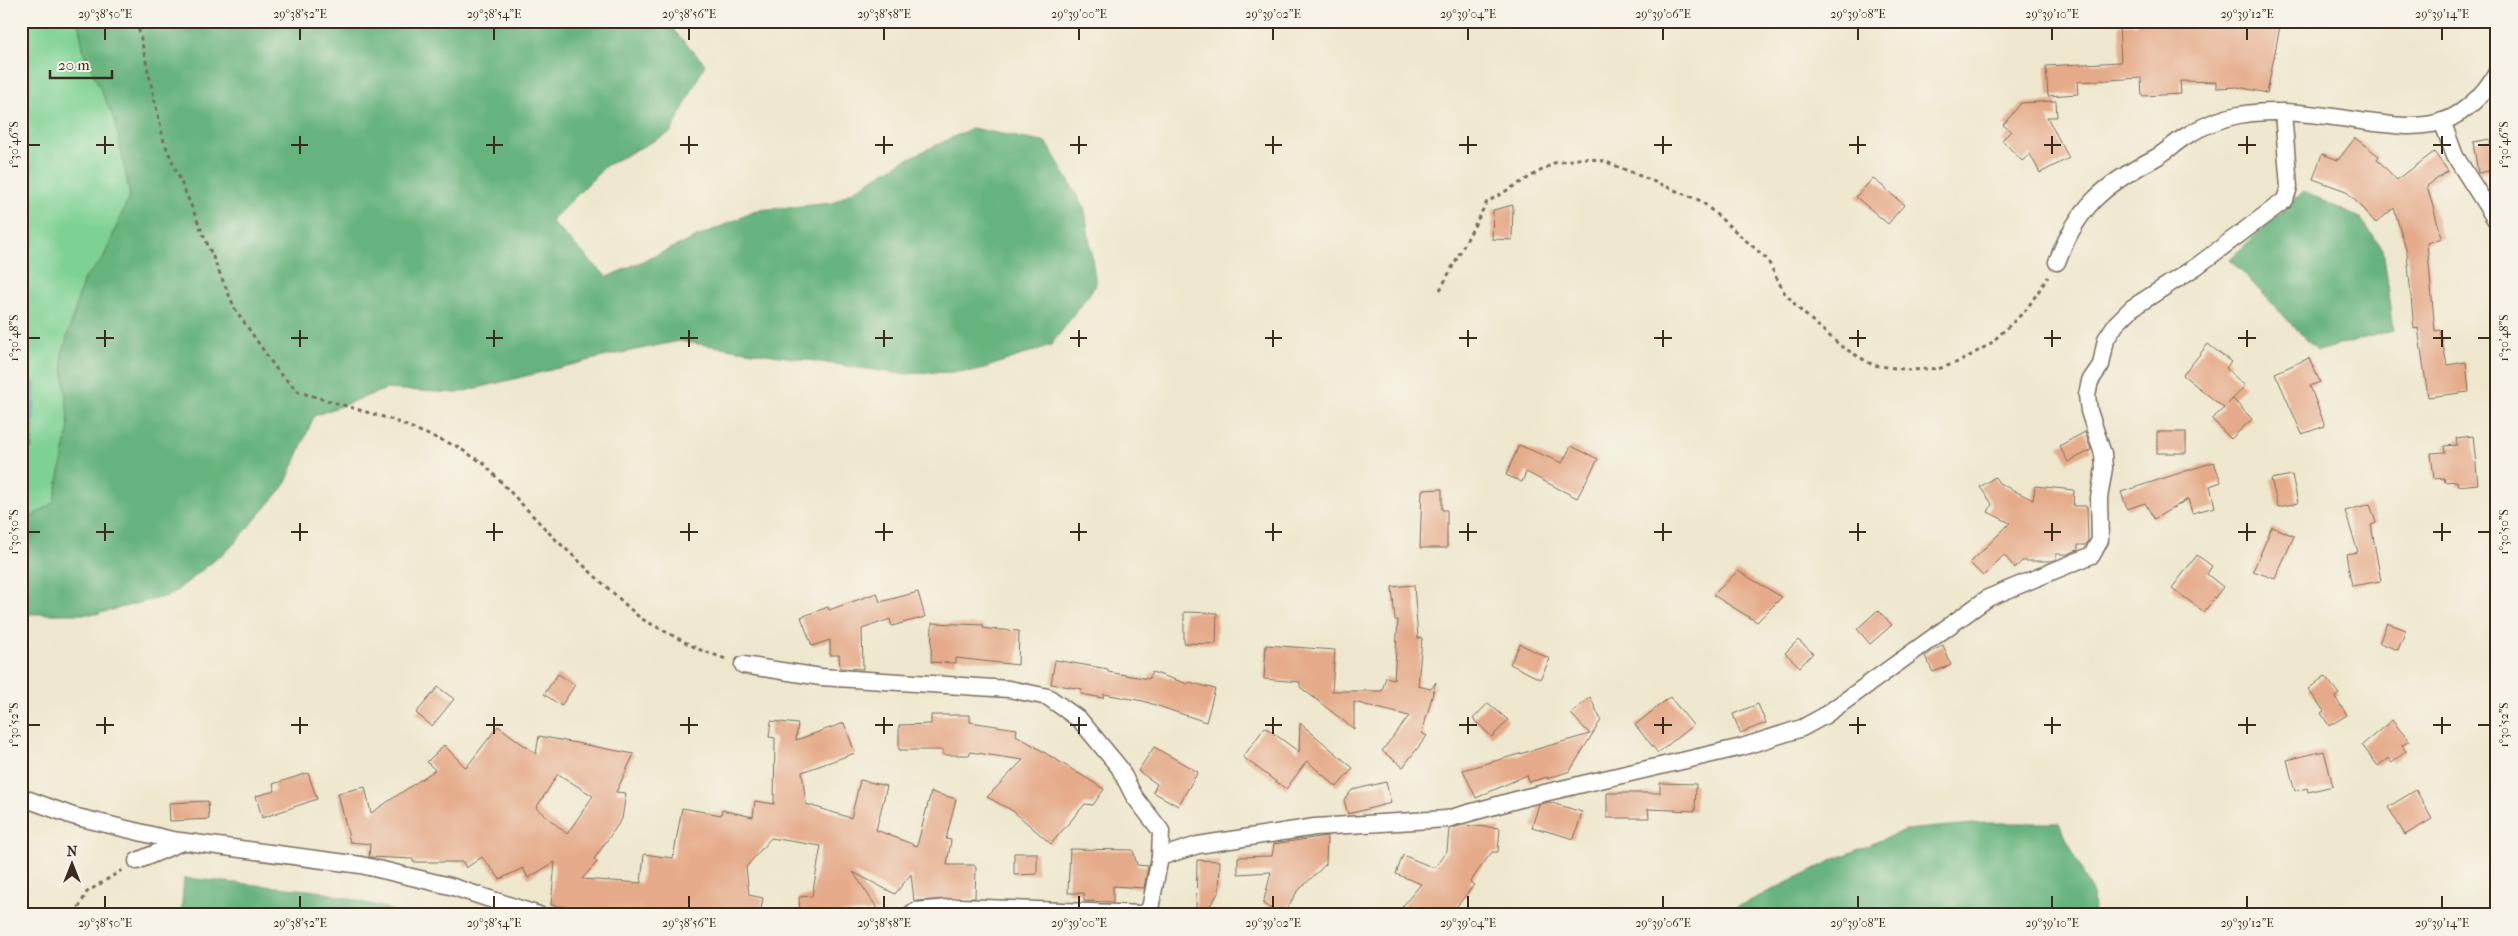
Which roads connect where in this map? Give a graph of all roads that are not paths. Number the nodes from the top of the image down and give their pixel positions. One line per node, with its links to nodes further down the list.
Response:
1 (2497, 71): 3 (street)
2 (2283, 112): 3 (street); 5 (street); 9 (street)
3 (2442, 120): 4 (street)
4 (2497, 222)
5 (2057, 262)
6 (743, 665): 9 (street)
7 (21, 797): 8 (street)
8 (182, 842): 10 (street); 12 (street)
9 (1160, 857): 11 (street)
10 (137, 861)
11 (1143, 914): 13 (street)
12 (539, 915)
13 (910, 915)

